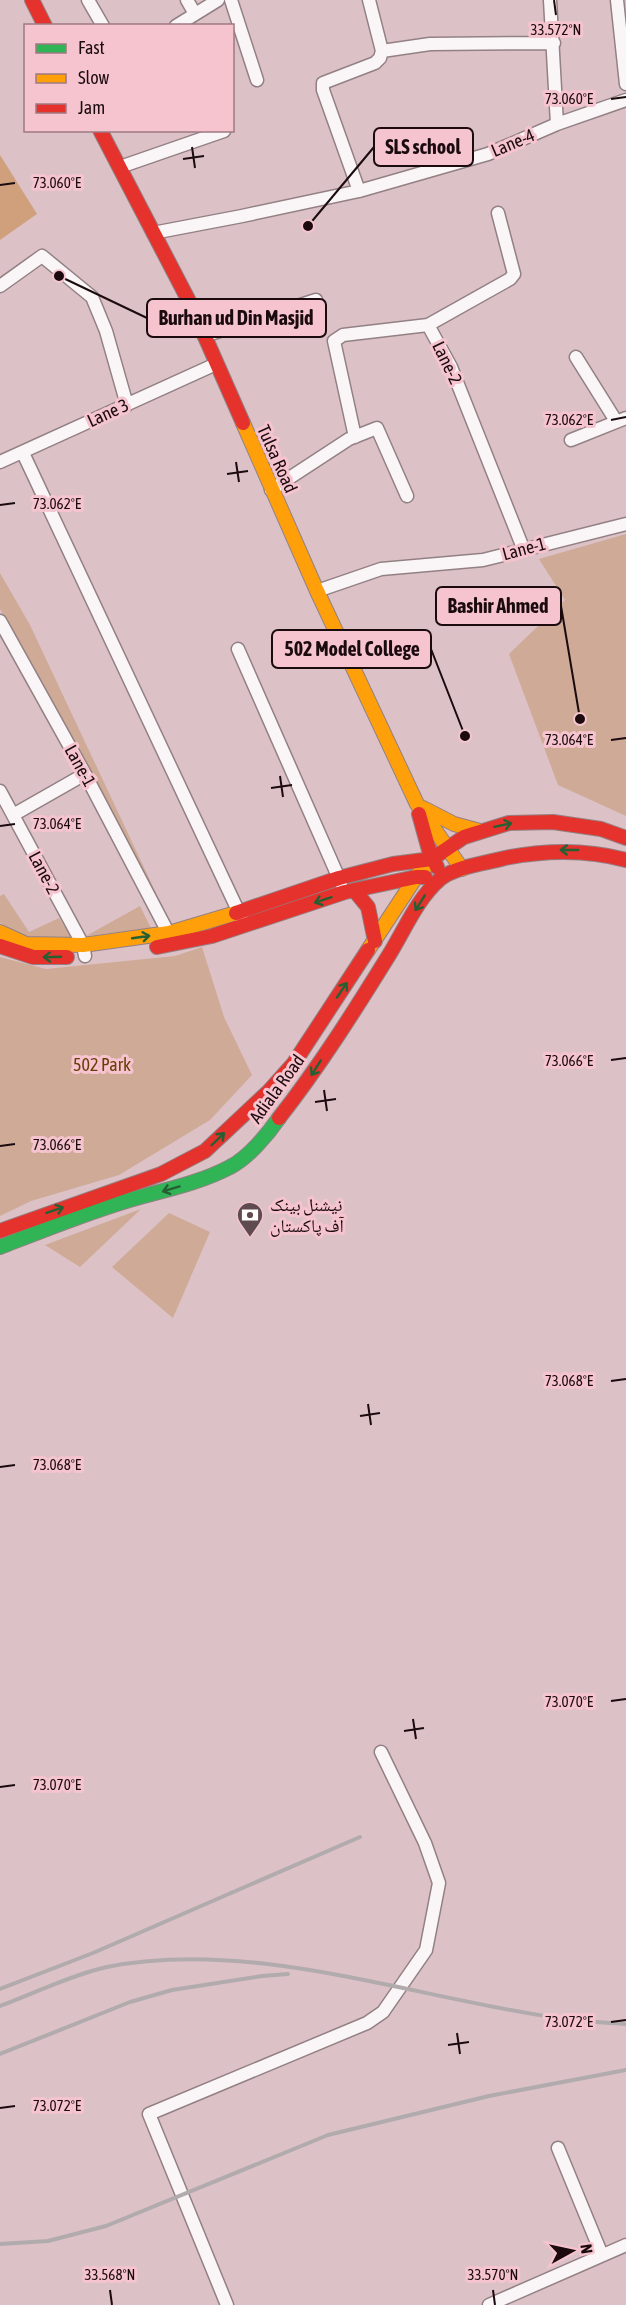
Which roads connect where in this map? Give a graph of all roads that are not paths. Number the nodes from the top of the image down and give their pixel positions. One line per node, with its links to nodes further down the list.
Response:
1 (32, 0): 10 (main road)
2 (88, 0): 11 (street)
3 (187, 0): 9 (street)
4 (218, 0): 9 (street)
5 (231, 0): 15 (street)
6 (369, 0): 14 (street)
7 (550, 0): 13 (street)
8 (617, 0): 16 (street)
9 (195, 14): 12 (street)
10 (44, 24)
11 (102, 24)
12 (179, 24)
13 (554, 43): 14 (street); 18 (street)
14 (382, 51): 22 (street)
15 (257, 80)
16 (626, 84)
17 (626, 100): 18 (street, Lane-4)
18 (557, 124): 22 (street, Lane-4)
19 (101, 132): 21 (main road, Tulsa Road)
20 (224, 132): 21 (street)
21 (120, 167): 24 (main road, Tulsa Road)
22 (359, 191): 24 (street, Lane-4)
23 (498, 213): 27 (street)
24 (153, 233): 28 (main road, Tulsa Road)
25 (0, 286): 31 (street)
26 (316, 300): 28 (street)
27 (428, 325): 33 (street, Lane-2); 40 (street, Lane-2)
28 (204, 336): 30 (main road, Tulsa Road)
29 (576, 357): 32 (street)
30 (216, 364): 31 (street, Lane 3); 37 (main road, Tulsa Road)
31 (127, 405): 35 (street, Lane 3)
32 (621, 420): 34 (street)
33 (355, 437): 37 (street); 38 (street)
34 (571, 440)
35 (23, 453): 36 (street, Lane 3); 58 (street)
36 (0, 462)
37 (271, 490): 41 (main road, Tulsa Road)
38 (407, 495)
39 (626, 524): 40 (street, Lane-1)
40 (523, 548): 41 (street, Lane-1)
41 (317, 591): 46 (main road, Tulsa Road)
42 (0, 621): 44 (street, Lane-1)
43 (238, 649): 56 (street)
44 (85, 774): 47 (street); 61 (street, Lane-1)
45 (0, 791): 47 (street, Lane-2)
46 (417, 804): 48 (main road); 50 (main road, Tulsa Road); 51 (main road, Tulsa Road)
47 (13, 815): 64 (street, Lane-2)
48 (480, 831): 49 (main road, Adiala Road, one-way to 49); 50 (main road, Adiala Road)
49 (626, 838)
50 (447, 848): 51 (main road, Adiala Road); 53 (main road, Tulsa Road)
51 (432, 859): 54 (main road, Adiala Road); 55 (main road, Tulsa Road); 56 (main road)
52 (626, 860): 53 (main road, Adiala Road, one-way to 53)
53 (462, 870): 55 (main road, Adiala Road)
54 (416, 877): 55 (main road); 57 (main road); 62 (main road, Adiala Road)
55 (442, 877): 66 (main road, Adiala Road, one-way to 66)
56 (339, 878): 57 (street); 58 (main road)
57 (350, 891): 59 (main road, one-way to 59); 62 (main road)
58 (239, 912): 59 (street); 61 (main road)
59 (245, 926): 61 (main road)
60 (0, 932): 64 (main road)
61 (171, 939): 64 (main road)
62 (375, 941): 65 (main road, Adiala Road, one-way to 62)
63 (0, 946): 64 (main road, one-way to 63)
64 (84, 951)
65 (0, 1231)
66 (0, 1247)
67 (381, 1752): 71 (street)
68 (558, 2148): 70 (street)
69 (626, 2245): 70 (street)
70 (602, 2255): 72 (street)
71 (227, 2305)
72 (489, 2305)

